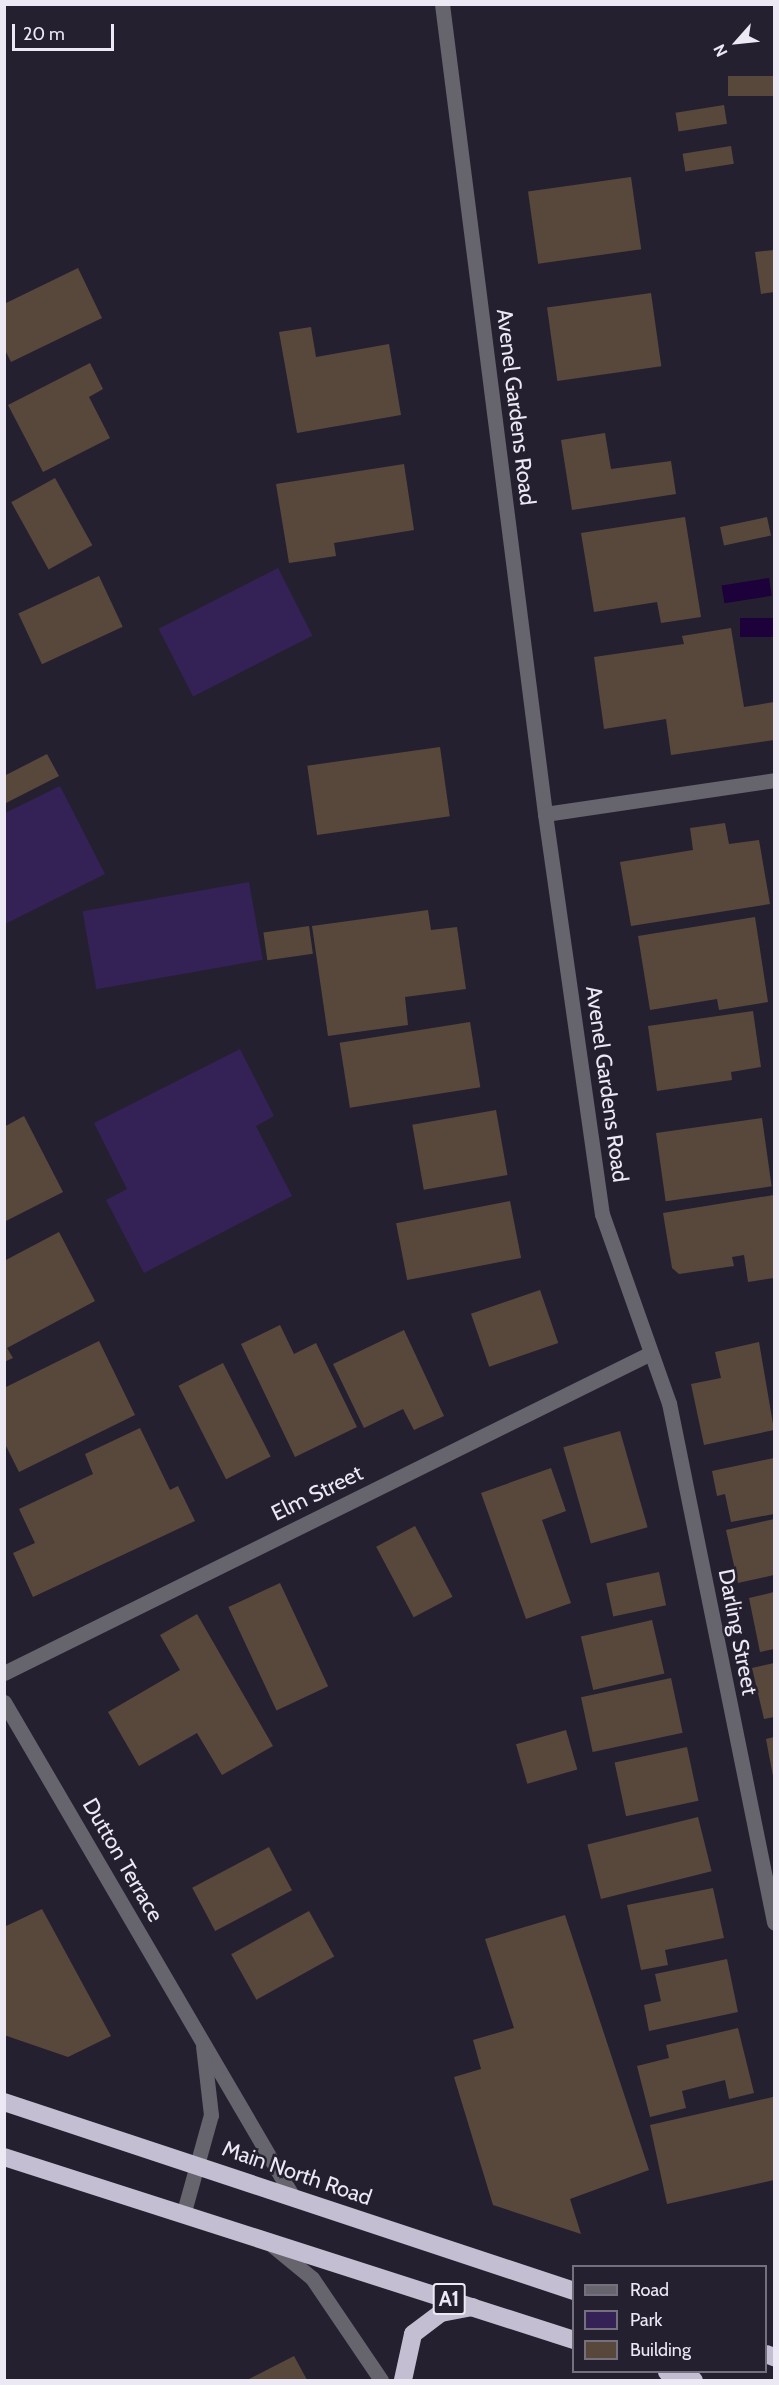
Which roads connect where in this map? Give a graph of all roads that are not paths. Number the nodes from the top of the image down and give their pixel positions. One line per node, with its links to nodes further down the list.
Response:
1 (442, 4): 3 (street, Avenel Gardens Road)
2 (774, 780): 3 (street)
3 (545, 814): 4 (street, Avenel Gardens Road)
4 (649, 1354): 5 (street, Elm Street); 7 (street, Darling Street)
5 (4, 1673)
6 (4, 1702): 8 (street, Dutton Terrace)
7 (774, 1922)
8 (203, 2040): 11 (street, Dutton Terrace); 12 (street, Dutton Terrace)
9 (4, 2102): 11 (highway, Main North Road / A1)
10 (4, 2157): 13 (highway, A1)
11 (199, 2165): 12 (highway, Main North Road / A1); 13 (street, Dutton Terrace)
12 (293, 2197): 15 (highway, Main North Road / A1)
13 (183, 2215): 14 (highway, A1)
14 (272, 2245): 16 (highway, A1); 19 (street)
15 (572, 2291)
16 (474, 2307): 17 (highway, A1); 20 (highway)
17 (572, 2340)
18 (670, 2373): 21 (highway)
19 (381, 2380)
20 (403, 2380)
21 (694, 2380)

